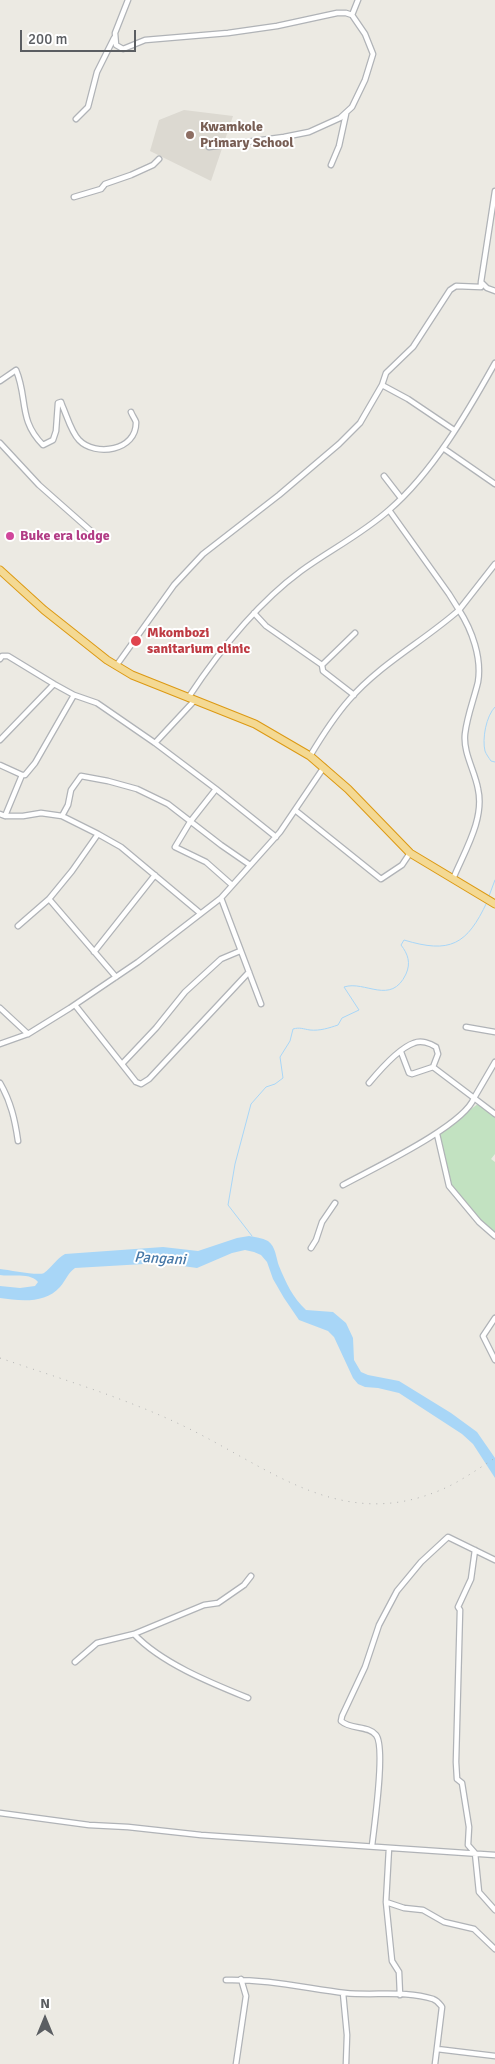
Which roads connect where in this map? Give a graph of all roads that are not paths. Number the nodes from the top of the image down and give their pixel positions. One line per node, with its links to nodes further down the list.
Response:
1 (128, 0): 4 (street)
2 (358, 0): 3 (street)
3 (352, 15): 4 (street); 5 (street)
4 (115, 37): 6 (street)
5 (347, 112): 7 (street); 9 (street)
6 (76, 119)
7 (209, 147)
8 (159, 159): 11 (street)
9 (331, 165)
10 (495, 191): 12 (street)
11 (74, 198)
12 (481, 282): 13 (street); 16 (street)
13 (495, 291)
14 (495, 363): 18 (street)
15 (0, 381): 17 (street)
16 (382, 385): 18 (street); 33 (street)
17 (131, 412)
18 (454, 430): 20 (street)
19 (0, 443): 25 (street)
20 (443, 448): 22 (street); 23 (street)
21 (384, 476): 23 (street)
22 (495, 484)
23 (401, 498): 24 (street)
24 (389, 510): 28 (street); 29 (street)
25 (99, 538)
26 (495, 564): 28 (street)
27 (0, 570): 33 (highway)
28 (459, 610): 36 (street); 54 (street)
29 (254, 613): 32 (street); 37 (street)
30 (355, 633): 32 (street)
31 (0, 659): 34 (street)
32 (322, 665): 36 (street)
33 (116, 666): 37 (highway)
34 (54, 684): 35 (street); 38 (street)
35 (74, 695): 39 (street); 43 (street)
36 (354, 695): 40 (street)
37 (191, 699): 39 (street); 40 (highway)
38 (0, 740)
39 (155, 743): 44 (street)
40 (310, 756): 42 (highway)
41 (0, 765): 43 (street)
42 (324, 767): 45 (street); 51 (highway)
43 (22, 775): 46 (street)
44 (216, 789): 48 (street); 50 (street)
45 (295, 810): 50 (street); 51 (street)
46 (2, 815): 47 (street)
47 (62, 816): 48 (street); 49 (street)
48 (190, 822): 52 (street); 55 (street)
49 (98, 834): 53 (street); 57 (street)
50 (276, 838): 52 (street)
51 (410, 853): 54 (highway)
52 (250, 865): 55 (street)
53 (155, 875): 59 (street); 62 (street)
54 (453, 879): 58 (highway)
55 (232, 885): 56 (street)
56 (221, 898): 59 (street); 61 (street)
57 (49, 899): 60 (street); 62 (street)
58 (490, 900)
59 (200, 914): 64 (street)
60 (18, 926)
61 (240, 951): 63 (street); 74 (street)
62 (94, 952): 64 (street)
63 (249, 972): 65 (street); 74 (street)
64 (116, 977): 66 (street)
65 (261, 1004)
66 (75, 1005): 70 (street); 74 (street)
67 (0, 1008): 70 (street)
68 (466, 1027): 69 (street)
69 (495, 1032)
70 (28, 1034): 71 (street)
71 (0, 1044)
72 (401, 1052): 75 (street); 75 (street); 77 (street)
73 (495, 1062): 78 (street)
74 (122, 1064)
75 (433, 1067): 78 (street)
76 (0, 1083): 81 (street)
77 (369, 1083)
78 (474, 1098): 79 (street); 80 (street)
79 (495, 1114)
80 (436, 1134): 82 (street); 84 (street)
81 (18, 1141)
82 (343, 1185)
83 (335, 1203): 85 (street)
84 (495, 1236)
85 (311, 1248)
86 (495, 1318): 87 (street)
87 (495, 1360)
88 (475, 1550): 89 (street); 95 (street); 97 (street)
89 (495, 1560)
90 (251, 1576): 91 (street)
91 (134, 1634): 92 (street); 93 (street)
92 (75, 1662)
93 (248, 1698)
94 (0, 1813): 95 (street)
95 (372, 1846): 96 (street)
96 (389, 1848): 97 (street); 99 (street)
97 (475, 1853): 98 (street); 100 (street)
98 (495, 1854)
99 (386, 1902): 101 (street); 105 (street)
100 (495, 1910)
101 (495, 1949)
102 (226, 1980): 103 (street)
103 (241, 1980): 104 (street); 108 (street)
104 (343, 1993): 105 (street); 109 (street)
105 (400, 1995): 106 (street)
106 (437, 2049): 107 (street); 110 (street)
107 (495, 2056)
108 (236, 2064)
109 (346, 2064)
110 (435, 2064)

